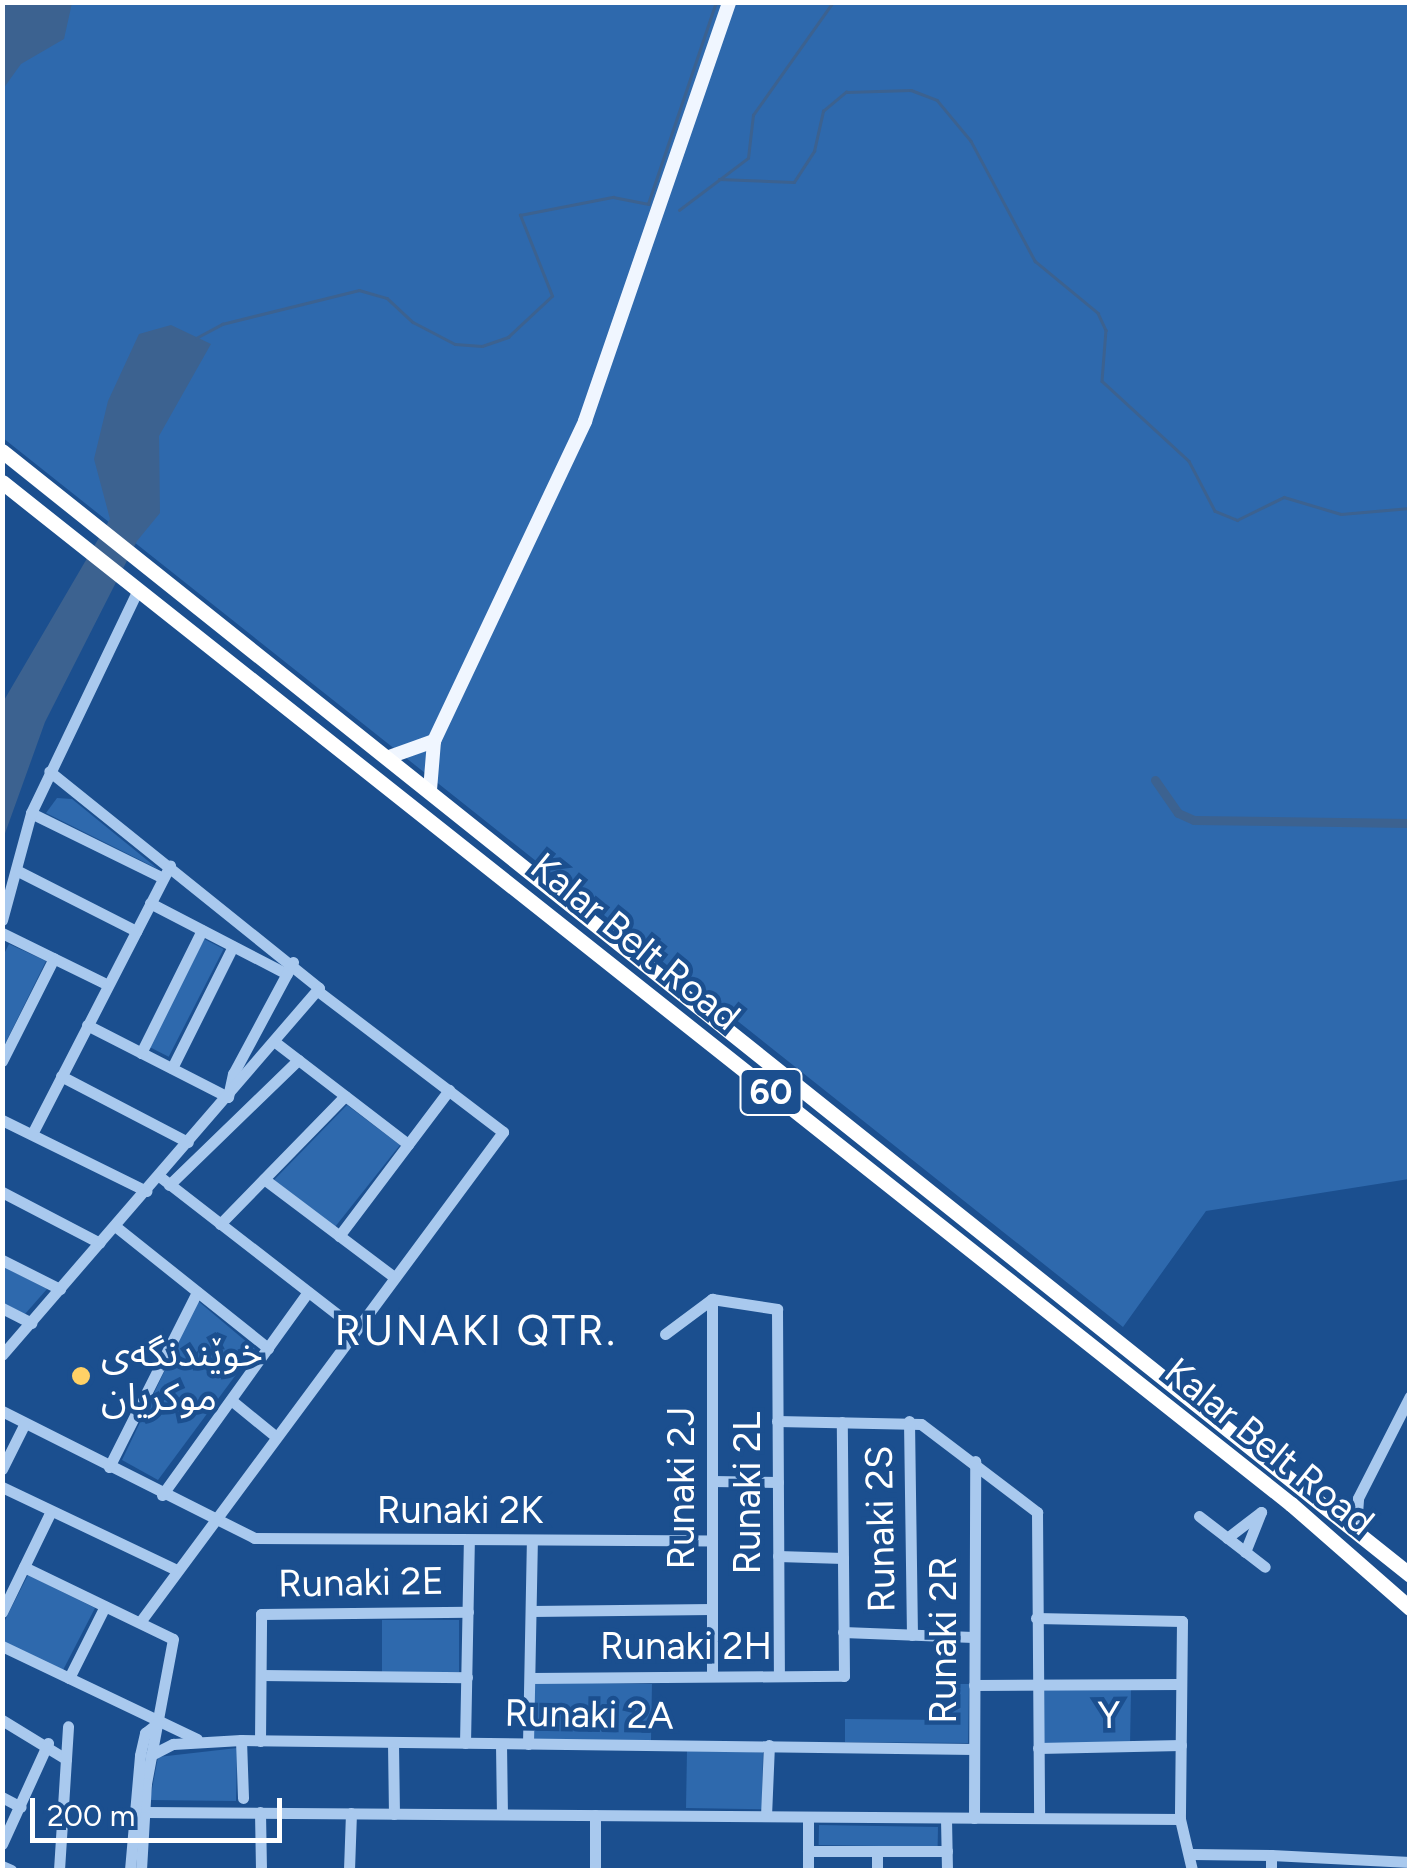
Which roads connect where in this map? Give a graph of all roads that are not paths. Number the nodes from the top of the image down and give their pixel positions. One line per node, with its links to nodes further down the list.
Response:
1 (729, 2): 5 (main road)
2 (2, 451): 6 (highway, Kalar Belt Road / 60)
3 (2, 482): 4 (highway, Kalar Belt Road / 60)
4 (133, 586): 7 (street); 31 (highway, Kalar Belt Road / 60)
5 (434, 742): 6 (main road); 8 (main road)
6 (389, 757): 8 (highway, Kalar Belt Road / 60)
7 (49, 771): 9 (street); 10 (street)
8 (430, 790): 27 (highway, Kalar Belt Road / 60)
9 (31, 813): 11 (street); 12 (street)
10 (170, 865): 12 (street); 20 (street)
11 (16, 870): 14 (street); 16 (street)
12 (163, 878): 13 (street)
13 (150, 903): 15 (street); 16 (street)
14 (2, 920)
15 (202, 930): 18 (street); 25 (street)
16 (136, 931): 21 (street)
17 (2, 933): 19 (street)
18 (233, 946): 20 (street); 29 (street)
19 (54, 958): 21 (street); 28 (street)
20 (290, 968): 22 (street); 34 (street)
21 (108, 984): 23 (street)
22 (318, 991): 24 (street); 32 (street)
23 (87, 1025): 25 (street); 30 (street)
24 (275, 1042): 26 (street); 34 (street)
25 (141, 1052): 29 (street)
26 (298, 1060): 33 (street); 40 (street)
27 (769, 1060): 31 (highway); 75 (highway, Kalar Belt Road / 60)
28 (2, 1061)
29 (172, 1068): 34 (street)
30 (61, 1076): 36 (street); 37 (street)
31 (754, 1079): 92 (highway, Kalar Belt Road / 60)
32 (449, 1090): 38 (street); 48 (street)
33 (345, 1096): 38 (street); 39 (street)
34 (228, 1097): 37 (street)
35 (2, 1120): 36 (street)
36 (32, 1134): 41 (street)
37 (188, 1142): 40 (street)
38 (408, 1144): 45 (street)
39 (264, 1179): 43 (street); 45 (street)
40 (164, 1181): 41 (street); 43 (street)
41 (146, 1191): 44 (street)
42 (2, 1192): 46 (street)
43 (220, 1224): 51 (street)
44 (115, 1226): 46 (street); 50 (street)
45 (338, 1236): 48 (street)
46 (100, 1243): 49 (street)
47 (2, 1260): 49 (street)
48 (394, 1277): 55 (street)
49 (60, 1290): 54 (street)
50 (196, 1292): 57 (street); 68 (street)
51 (308, 1292): 55 (street); 57 (street)
52 (712, 1299): 56 (street); 62 (street, Runaki 2L); 70 (street, Runaki 2J)
53 (2, 1308): 54 (street)
54 (31, 1323): 58 (street)
55 (356, 1329): 66 (street)
56 (665, 1334)
57 (268, 1348): 60 (street)
58 (2, 1355)
59 (1410, 1396): 74 (street)
60 (231, 1400): 66 (street); 73 (street)
61 (2, 1411): 65 (street, Runaki 2K)
62 (777, 1421): 64 (street); 71 (street, Runaki 2L)
63 (909, 1421): 64 (street); 67 (street); 102 (street, Runaki 2S)
64 (842, 1422): 86 (street)
65 (25, 1423): 68 (street, Runaki 2K); 69 (street)
66 (275, 1436): 78 (street)
67 (975, 1462): 99 (street); 103 (street, Runaki 2R)
68 (109, 1467): 73 (street, Runaki 2K)
69 (2, 1469)
70 (712, 1481): 71 (street); 81 (street, Runaki 2J)
71 (778, 1482): 85 (street, Runaki 2L)
72 (2, 1487): 76 (street)
73 (162, 1495): 78 (street, Runaki 2K)
74 (1358, 1498): 75 (street); 79 (street)
75 (1329, 1507): 79 (highway, Kalar Belt Road / 60)
76 (51, 1510): 89 (street); 90 (street)
77 (1199, 1516): 80 (street)
78 (212, 1520): 83 (street, Runaki 2K); 90 (street)
79 (1356, 1528): 87 (highway, Kalar Belt Road / 60)
80 (1227, 1538): 84 (street); 84 (street)
81 (712, 1540): 82 (street, Runaki 2K); 95 (street, Runaki 2J)
82 (532, 1541): 83 (street, Runaki 2K); 96 (street)
83 (470, 1542): 98 (street)
84 (1245, 1552): 88 (street)
85 (778, 1556): 86 (street); 107 (street, Runaki 2L)
86 (843, 1558): 101 (street)
87 (1394, 1561): 91 (highway, Kalar Belt Road / 60); 92 (highway)
88 (1264, 1567)
89 (24, 1568): 93 (street); 97 (street)
90 (175, 1570): 100 (street)
91 (1410, 1575)
92 (1377, 1576): 94 (highway, Kalar Belt Road / 60)
93 (105, 1606): 100 (street); 109 (street)
94 (1410, 1608)
95 (712, 1609): 96 (street); 106 (street, Runaki 2J)
96 (531, 1611): 110 (street)
97 (2, 1612)
98 (468, 1612): 105 (street, Runaki 2E); 108 (street)
99 (1036, 1618): 111 (street); 113 (street)
100 (140, 1622): 115 (street)
101 (843, 1632): 102 (street); 107 (street, Runaki 2H)
102 (912, 1635): 103 (street)
103 (973, 1637): 112 (street, Runaki 2R)
104 (2, 1646): 109 (street)
105 (260, 1675): 108 (street); 119 (street)
106 (712, 1676): 107 (street, Runaki 2H); 110 (street, Runaki 2H)
107 (778, 1676)
108 (466, 1677): 122 (street)
109 (69, 1678): 115 (street)
110 (530, 1678): 124 (street)
111 (1182, 1684): 113 (street); 126 (street)
112 (974, 1685): 113 (street); 127 (street, Runaki 2R)
113 (1037, 1685): 128 (street)
114 (2, 1720): 121 (street)
115 (158, 1722): 118 (street); 129 (street); 157 (street)
116 (68, 1726): 130 (street)
117 (241, 1740): 118 (street, Runaki 2A); 119 (street, Runaki 2A); 132 (street)
118 (203, 1741): 129 (street)
119 (260, 1741): 120 (street, Runaki 2A)
120 (393, 1742): 122 (street, Runaki 2A); 137 (street)
121 (48, 1743): 130 (street); 133 (street)
122 (466, 1743): 123 (street, Runaki 2A)
123 (500, 1744): 124 (street, Runaki 2A); 138 (street)
124 (528, 1744): 125 (street, Runaki 2A)
125 (769, 1745): 127 (street, Runaki 2A); 140 (street)
126 (1181, 1745): 128 (street, Y); 145 (street)
127 (974, 1748): 143 (street, Runaki 2R)
128 (1038, 1748): 144 (street)
129 (151, 1755): 134 (street)
130 (66, 1759): 156 (street)
131 (2, 1797): 133 (street)
132 (242, 1798)
133 (21, 1807): 146 (street)
134 (145, 1812): 135 (street); 158 (street)
135 (260, 1812): 136 (street); 159 (street)
136 (350, 1813): 137 (street); 160 (street)
137 (394, 1814): 138 (street)
138 (502, 1814): 139 (street)
139 (595, 1815): 140 (street); 161 (street)
140 (766, 1816): 141 (street)
141 (808, 1817): 142 (street); 149 (street)
142 (946, 1818): 143 (street); 148 (street)
143 (974, 1818): 144 (street)
144 (1040, 1818): 145 (street)
145 (1180, 1819): 150 (street)
146 (2, 1844)
147 (877, 1851): 148 (street); 149 (street); 163 (street)
148 (947, 1851): 164 (street)
149 (808, 1852): 162 (street)
150 (1192, 1854): 151 (street); 165 (street)
151 (1272, 1855): 154 (street); 166 (street)
152 (1410, 1862): 154 (street)
153 (2, 1866): 155 (street)
154 (1395, 1866)
155 (11, 1870)
156 (59, 1870)
157 (130, 1870)
158 (141, 1870)
159 (261, 1870)
160 (349, 1870)
161 (595, 1870)
162 (808, 1870)
163 (877, 1870)
164 (947, 1870)
165 (1192, 1870)
166 (1271, 1870)

